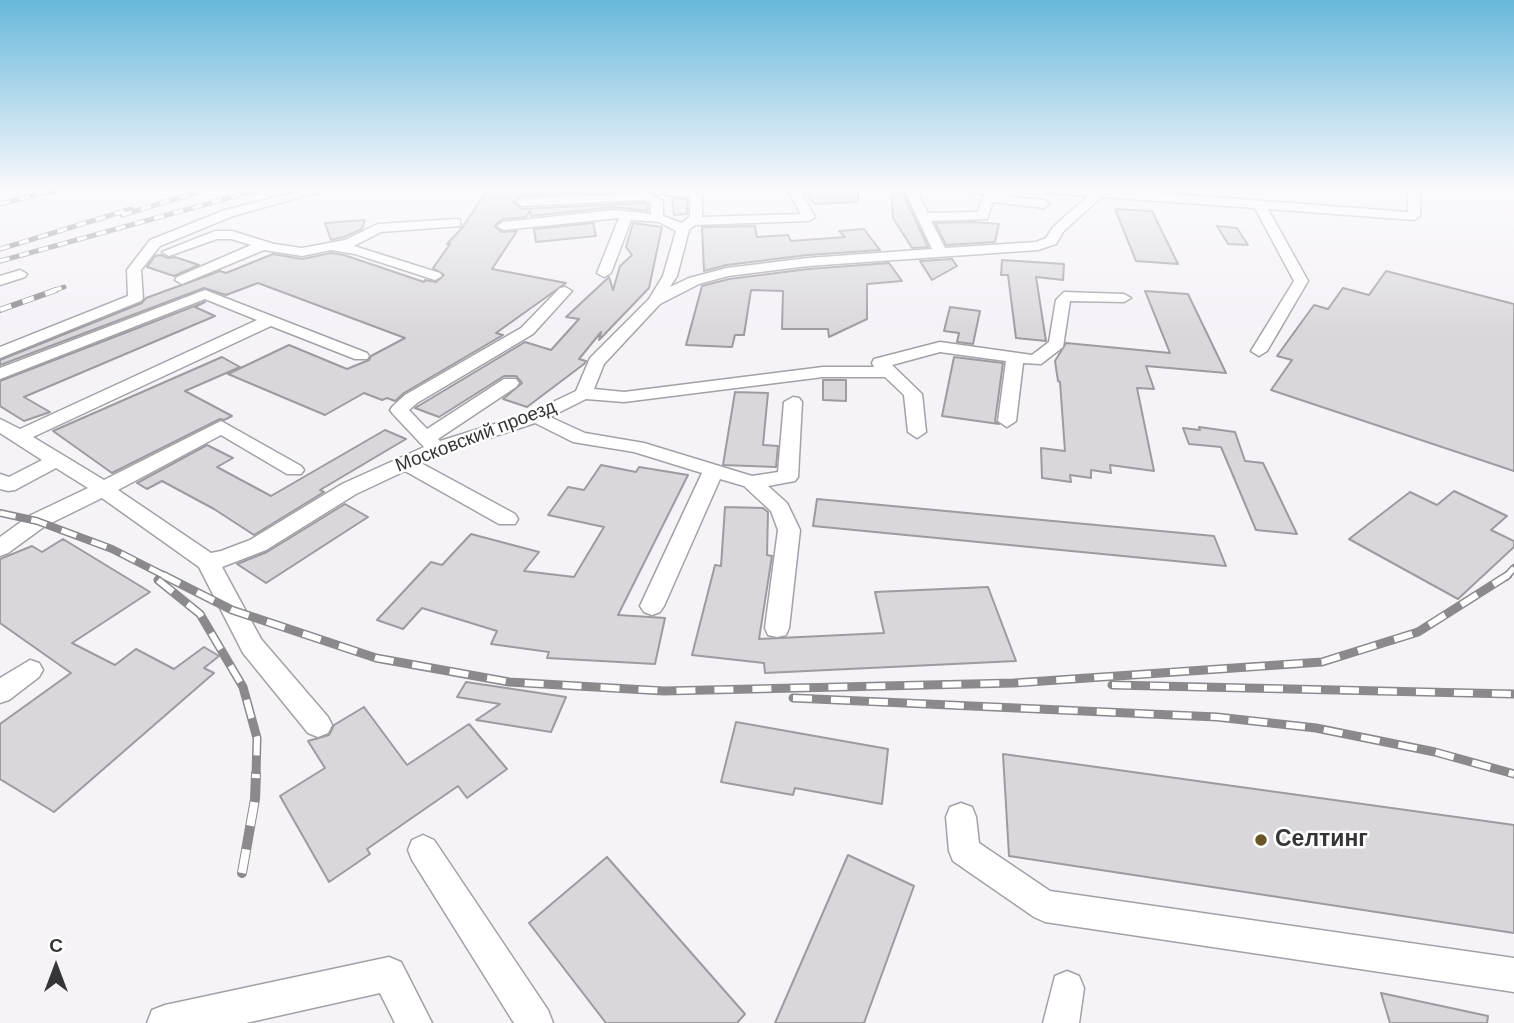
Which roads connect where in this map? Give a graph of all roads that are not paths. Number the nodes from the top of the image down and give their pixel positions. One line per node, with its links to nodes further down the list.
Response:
1 (170, 237): 13 (street)
2 (213, 237): 13 (street)
3 (237, 237): 10 (street)
4 (361, 237): 11 (street)
5 (618, 237): 14 (street)
6 (684, 237): 21 (street)
7 (933, 237): 12 (street)
8 (1055, 237): 12 (street)
9 (1277, 237): 23 (street)
10 (263, 245): 11 (street); 17 (street)
11 (317, 249): 16 (street)
12 (940, 252): 21 (street)
13 (140, 262): 24 (street)
14 (604, 273)
15 (20, 274): 18 (street)
16 (435, 276)
17 (183, 280)
18 (0, 281)
19 (565, 291): 36 (street)
20 (1124, 298): 26 (street)
21 (654, 301): 30 (street)
22 (271, 320): 25 (street); 28 (street); 34 (street)
23 (1259, 351)
24 (0, 353)
25 (361, 356)
26 (1015, 357): 27 (street); 33 (street)
27 (889, 372): 30 (street); 35 (street)
28 (0, 374)
29 (510, 383): 36 (street)
30 (583, 394): 32 (street, Московский проезд)
31 (793, 402): 42 (street)
32 (536, 417): 36 (street, Московский проезд); 39 (street)
33 (1007, 421)
34 (6, 430): 37 (street)
35 (917, 432)
36 (431, 443): 38 (street, Московский проезд)
37 (57, 460): 41 (street); 43 (street)
38 (405, 463): 44 (street); 46 (street, Московский проезд)
39 (715, 469): 42 (street); 47 (street)
40 (294, 470): 43 (street)
41 (0, 480)
42 (751, 482): 48 (street)
43 (103, 489): 45 (street); 46 (street)
44 (507, 519)
45 (1, 547)
46 (208, 562): 51 (street)
47 (652, 606)
48 (777, 628)
49 (30, 670): 50 (street)
50 (0, 692)
51 (318, 725)
52 (961, 817): 54 (street)
53 (423, 850): 58 (street)
54 (1514, 975)
55 (1066, 988): 59 (street)
56 (165, 1023): 57 (street)
57 (414, 1023)
58 (535, 1023)
59 (1061, 1023)

